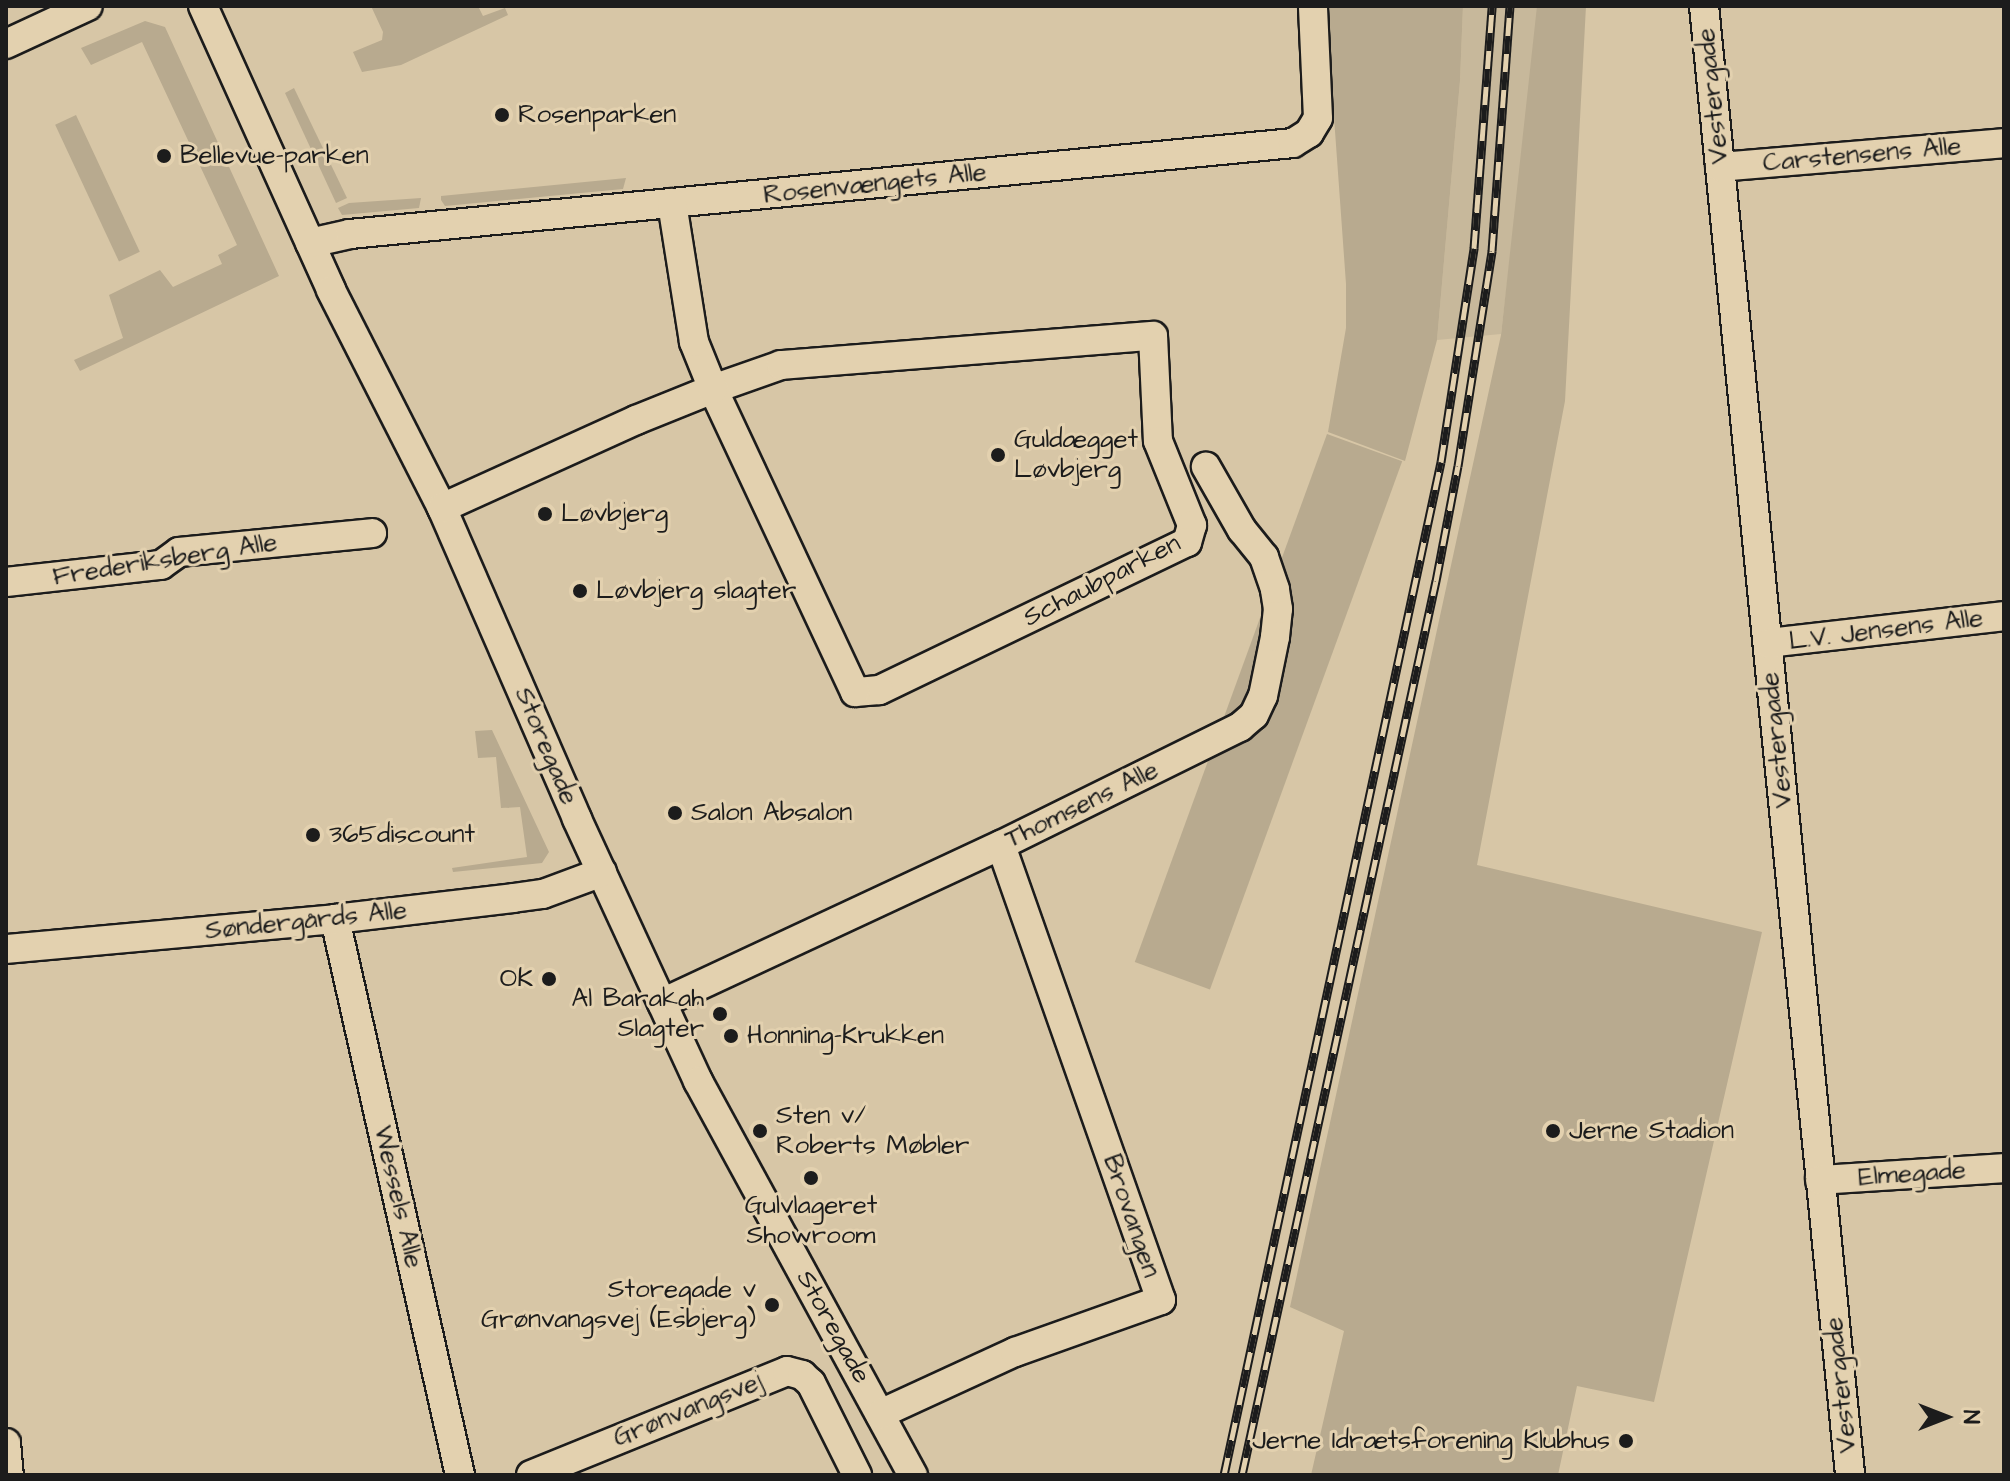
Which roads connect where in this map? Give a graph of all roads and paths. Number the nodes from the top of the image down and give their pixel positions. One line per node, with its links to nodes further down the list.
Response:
1 (88, 6): 5 (street)
2 (203, 6): 9 (street, Storegade)
3 (1313, 6): 8 (street, Rosenvængets Alle)
4 (1704, 6): 7 (street, Vestergade)
5 (6, 44)
6 (2004, 143): 7 (street, Carstensens Alle)
7 (1720, 167): 16 (street, Vestergade)
8 (672, 203): 9 (street, Rosenvængets Alle); 10 (street, Schaubparken)
9 (310, 243): 12 (street, Storegade)
10 (713, 389): 10 (street, Schaubparken); 12 (street, Schaubparken)
11 (1206, 467): 17 (street, Thomsens Alle)
12 (442, 508): 18 (street, Storegade)
13 (372, 533): 14 (street, Frederiksberg Alle)
14 (6, 582)
15 (2004, 616): 16 (street, L.V. Jensens Alle)
16 (1768, 643): 23 (street, Vestergade)
17 (1001, 845): 21 (street, Thomsens Alle); 24 (street, Brovangen)
18 (602, 872): 19 (street, Søndergårds Alle); 21 (street, Storegade)
19 (335, 919): 20 (street, Søndergårds Alle); 27 (street, Wessels Alle)
20 (6, 949)
21 (662, 1003): 24 (street, Storegade)
22 (2004, 1168): 23 (street, Elmegade)
23 (1820, 1180): 31 (street, Vestergade)
24 (880, 1414): 30 (street, Storegade)
25 (6, 1443): 26 (street)
26 (9, 1475)
27 (460, 1475)
28 (531, 1475): 29 (street, Grønvangsvej)
29 (857, 1475)
30 (913, 1475)
31 (1850, 1475)

